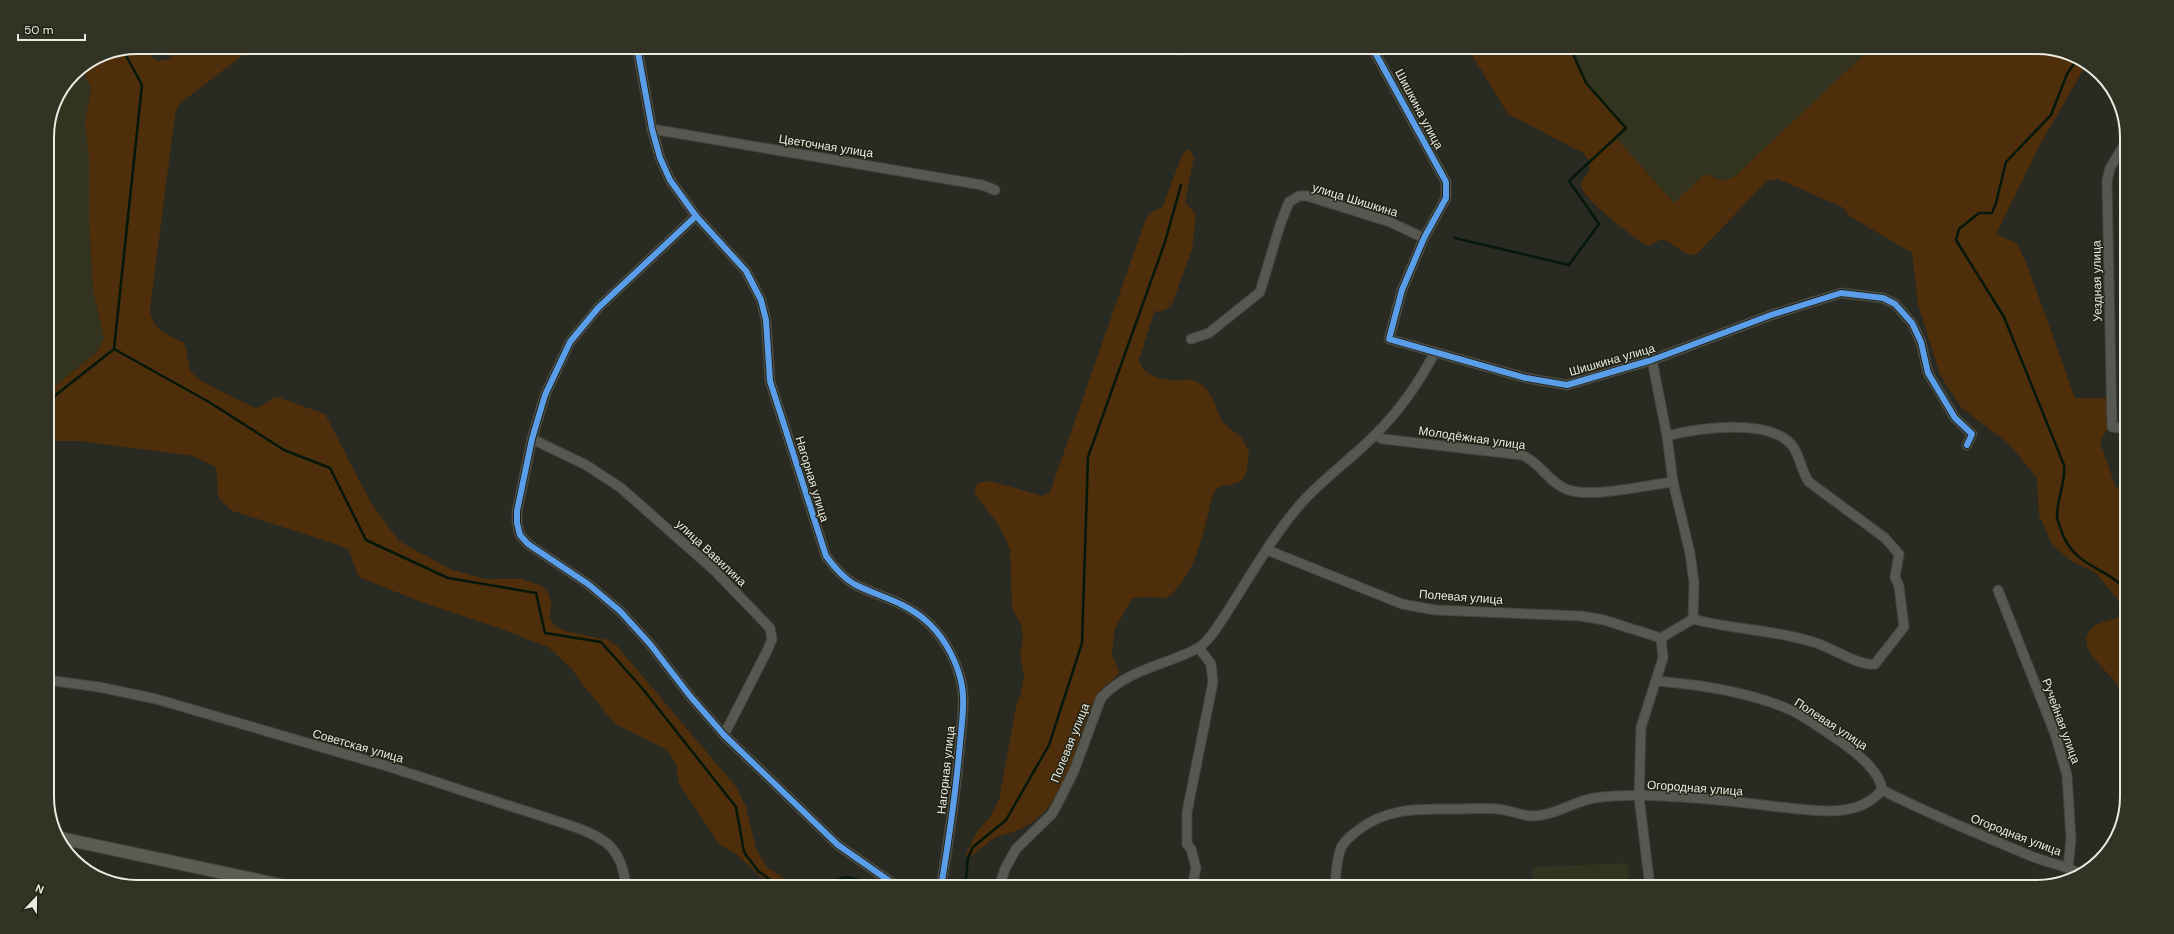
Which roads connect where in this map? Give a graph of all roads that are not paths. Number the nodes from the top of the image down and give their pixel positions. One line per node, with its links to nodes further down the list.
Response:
1 (638, 54): 3 (street, Нагорная улица)
2 (1376, 54): 7 (street, Шишкина улица)
3 (652, 130): 5 (street, Цветочная улица); 6 (street, Нагорная улица)
4 (2120, 152): 11 (street, Уездная улица)
5 (995, 190)
6 (696, 216): 14 (street); 33 (street, Нагорная улица)
7 (1424, 238): 8 (street, улица Шишкина); 9 (street, Шишкина улица)
8 (1191, 339)
9 (1435, 352): 10 (street, Шишкина улица); 12 (street, Полевая улица)
10 (1652, 360): 13 (street); 15 (street, Шишкина улица)
11 (2120, 428)
12 (1375, 435): 16 (street, Молодёжная улица); 17 (street, Полевая улица)
13 (1667, 436): 16 (street); 19 (street)
14 (532, 439): 24 (street); 24 (street, улица Вавилина)
15 (1967, 445)
16 (1673, 482): 19 (street)
17 (1267, 550): 20 (street, Полевая улица); 21 (street, Полевая улица)
18 (1998, 590): 28 (street, Ручейная улица)
19 (1693, 619): 20 (street)
20 (1661, 638): 23 (street)
21 (1199, 648): 34 (street, Полевая улица); 35 (street)
22 (54, 681): 31 (street, Советская улица)
23 (1656, 681): 25 (street, Полевая улица); 26 (street)
24 (724, 735): 32 (street)
25 (1882, 790): 26 (street, Огородная улица); 28 (street, Огородная улица)
26 (1638, 796): 36 (street, Огородная улица); 37 (street)
27 (66, 839): 30 (main road)
28 (2068, 867): 29 (street, Огородная улица)
29 (2075, 871)
30 (257, 880)
31 (625, 880)
32 (888, 880)
33 (942, 880)
34 (1001, 880)
35 (1193, 880)
36 (1336, 880)
37 (1649, 880)

